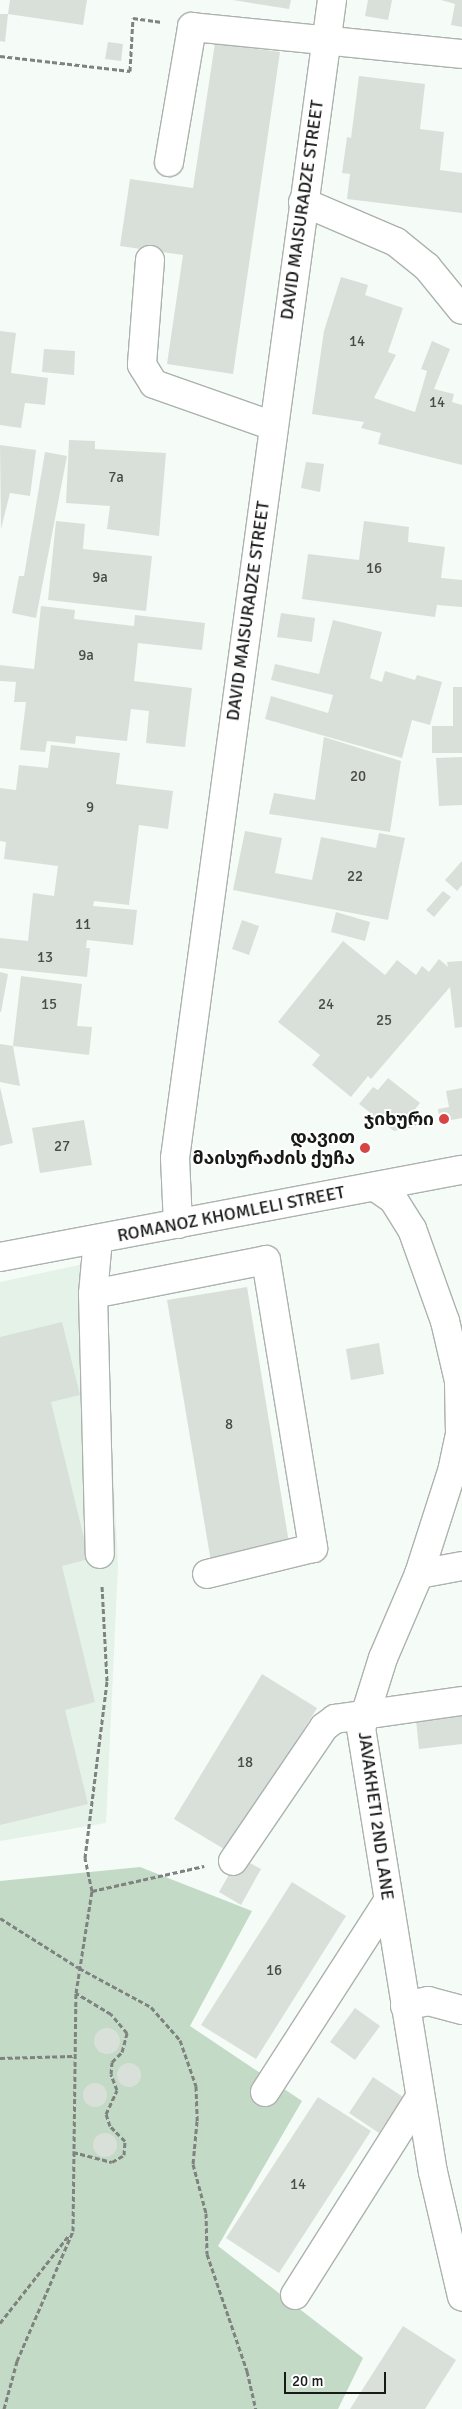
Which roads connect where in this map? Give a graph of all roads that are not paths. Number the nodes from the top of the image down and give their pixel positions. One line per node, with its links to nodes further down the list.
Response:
1 (332, 0): 2 (street, DAVID MAISURADZE STREET)
2 (325, 40): 3 (street); 4 (street); 5 (street, DAVID MAISURADZE STREET)
3 (462, 54)
4 (169, 162)
5 (304, 202): 7 (street); 8 (street, DAVID MAISURADZE STREET)
6 (150, 260): 8 (street)
7 (462, 310)
8 (274, 426): 11 (street, DAVID MAISURADZE STREET)
9 (462, 1170): 10 (street, ROMANOZ KHOMLELI STREET)
10 (375, 1187): 11 (street, ROMANOZ KHOMLELI STREET); 15 (street, JAVAKHETI 2ND LANE)
11 (178, 1224): 12 (street, ROMANOZ KHOMLELI STREET)
12 (98, 1239): 13 (street, ROMANOZ KHOMLELI STREET); 14 (street)
13 (0, 1257)
14 (92, 1294): 16 (street); 18 (street)
15 (453, 1319): 19 (street, JAVAKHETI 2ND LANE)
16 (100, 1554)
17 (462, 1566): 19 (street)
18 (207, 1574)
19 (419, 1574): 21 (street, JAVAKHETI 2ND LANE)
20 (462, 1701): 21 (street)
21 (365, 1714): 22 (street); 23 (street, JAVAKHETI 2ND LANE)
22 (233, 1861)
23 (388, 1901): 24 (street, JAVAKHETI 2ND LANE); 26 (street)
24 (405, 2006): 25 (street); 27 (street, JAVAKHETI 2ND LANE)
25 (461, 2007)
26 (265, 2092)
27 (420, 2097): 28 (street); 29 (street, JAVAKHETI 2ND LANE)
28 (295, 2295)
29 (462, 2297)

